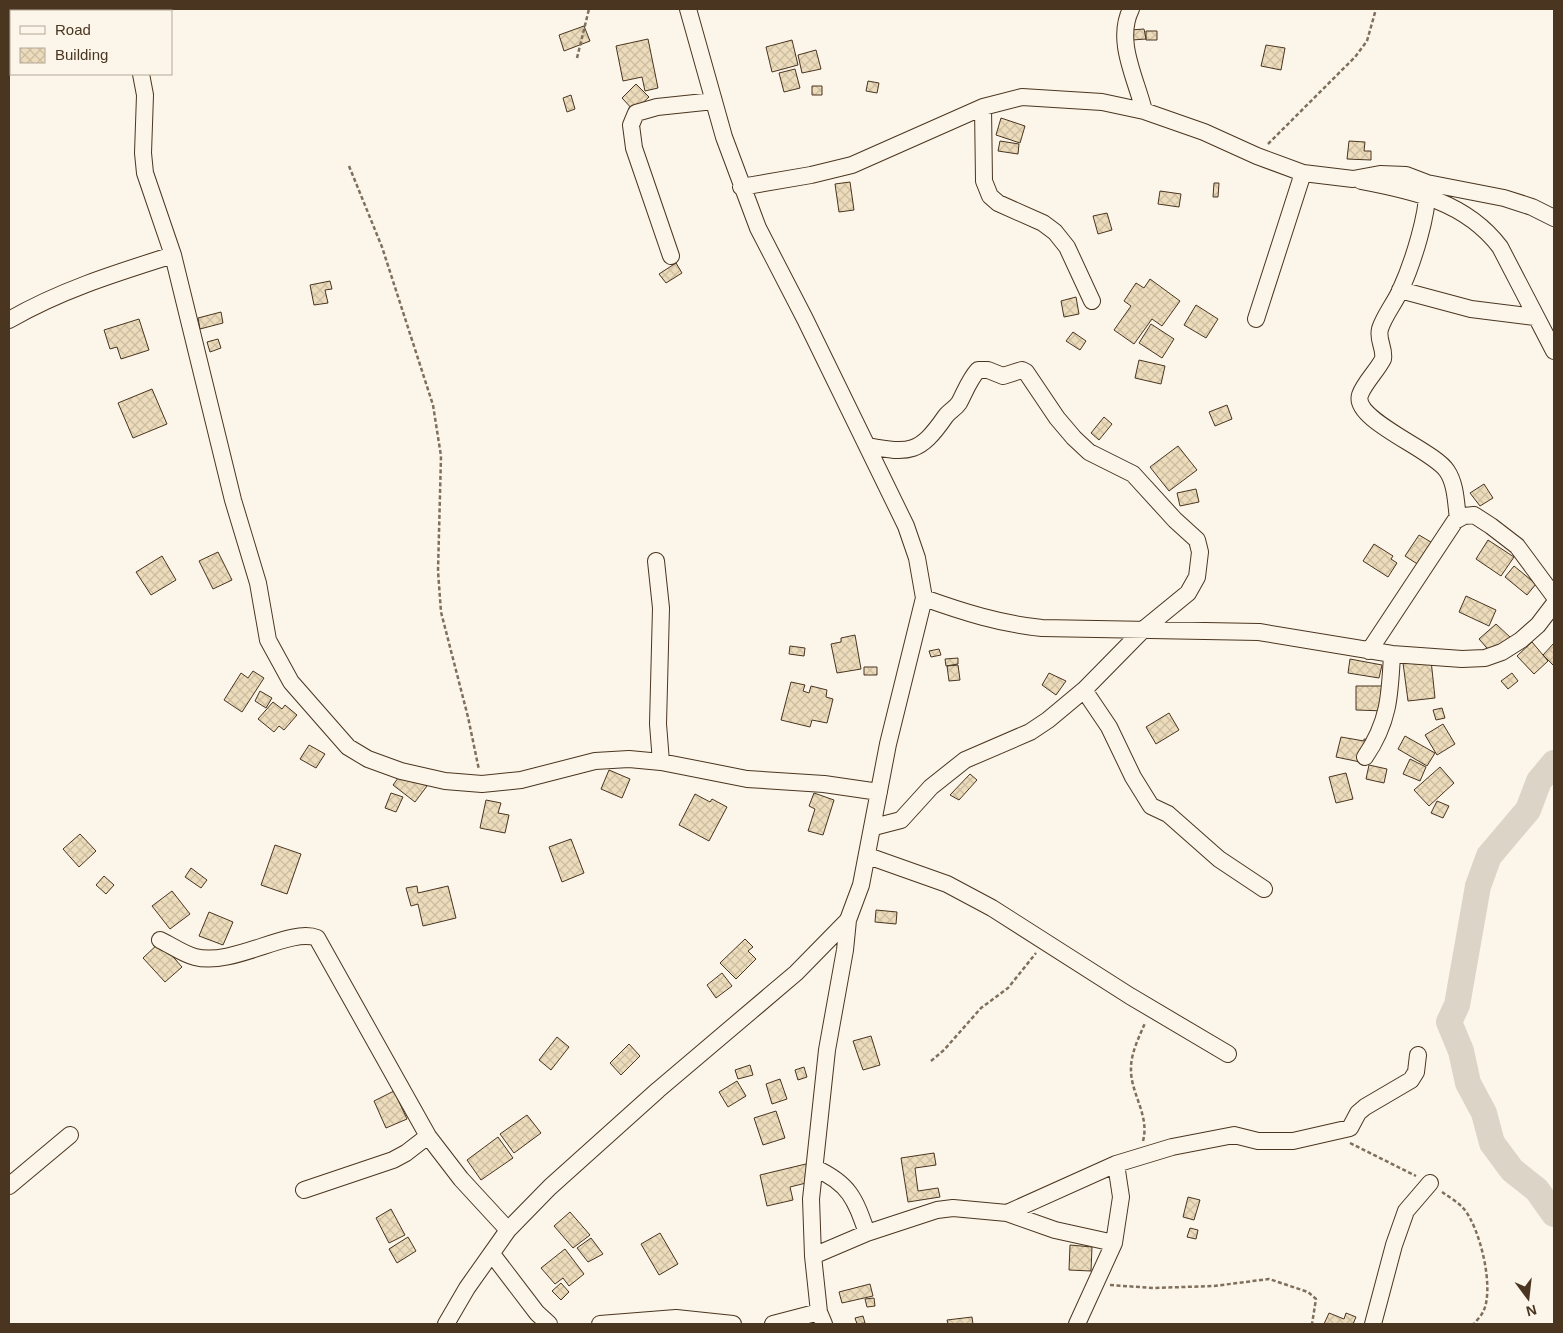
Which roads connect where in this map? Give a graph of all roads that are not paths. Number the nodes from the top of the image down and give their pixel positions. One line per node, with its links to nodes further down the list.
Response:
1 (688, 9): 4 (street)
2 (1131, 9): 6 (street)
3 (141, 75): 11 (street)
4 (714, 100): 8 (street); 12 (street)
5 (983, 107): 6 (street); 8 (street); 14 (street)
6 (1144, 111): 7 (street)
7 (1304, 173): 9 (street); 16 (street)
8 (741, 186): 19 (street)
9 (1428, 190): 10 (street); 13 (street); 15 (street)
10 (1554, 218)
11 (173, 255): 17 (street); 30 (street)
12 (671, 256)
13 (1400, 290): 15 (street); 20 (street)
14 (1092, 301)
15 (1535, 317): 18 (street)
16 (1256, 319)
17 (9, 320)
18 (1554, 351)
19 (868, 446): 23 (street); 25 (street)
20 (1458, 519): 22 (street); 26 (street)
21 (656, 562): 30 (street)
22 (1554, 596)
23 (924, 598): 25 (street); 31 (street)
24 (1554, 604): 27 (street)
25 (1144, 629): 26 (street); 28 (street)
26 (1369, 651): 27 (street)
27 (1392, 654): 29 (street)
28 (1084, 690): 32 (street); 34 (street)
29 (1365, 757)
30 (661, 762): 31 (street)
31 (879, 792): 32 (street)
32 (874, 827): 33 (street)
33 (868, 856): 35 (street); 37 (street)
34 (1264, 889)
35 (848, 920): 42 (street); 47 (street)
36 (160, 940): 40 (street)
37 (1228, 1054)
38 (1418, 1055): 41 (street)
39 (70, 1135): 44 (street)
40 (428, 1136): 45 (street); 47 (street)
41 (1116, 1164): 46 (street); 49 (street)
42 (815, 1168): 48 (street); 51 (street)
43 (1430, 1183): 59 (street)
44 (9, 1186)
45 (304, 1190)
46 (1007, 1213): 48 (street); 49 (street)
47 (508, 1230): 50 (street)
48 (867, 1234): 51 (street)
49 (1114, 1243): 58 (street)
50 (492, 1254): 53 (street); 54 (street)
51 (812, 1256): 52 (street)
52 (813, 1319): 57 (street)
53 (446, 1324)
54 (549, 1324)
55 (600, 1324): 56 (street)
56 (733, 1324)
57 (773, 1324)
58 (1077, 1324)
59 (1373, 1324)

